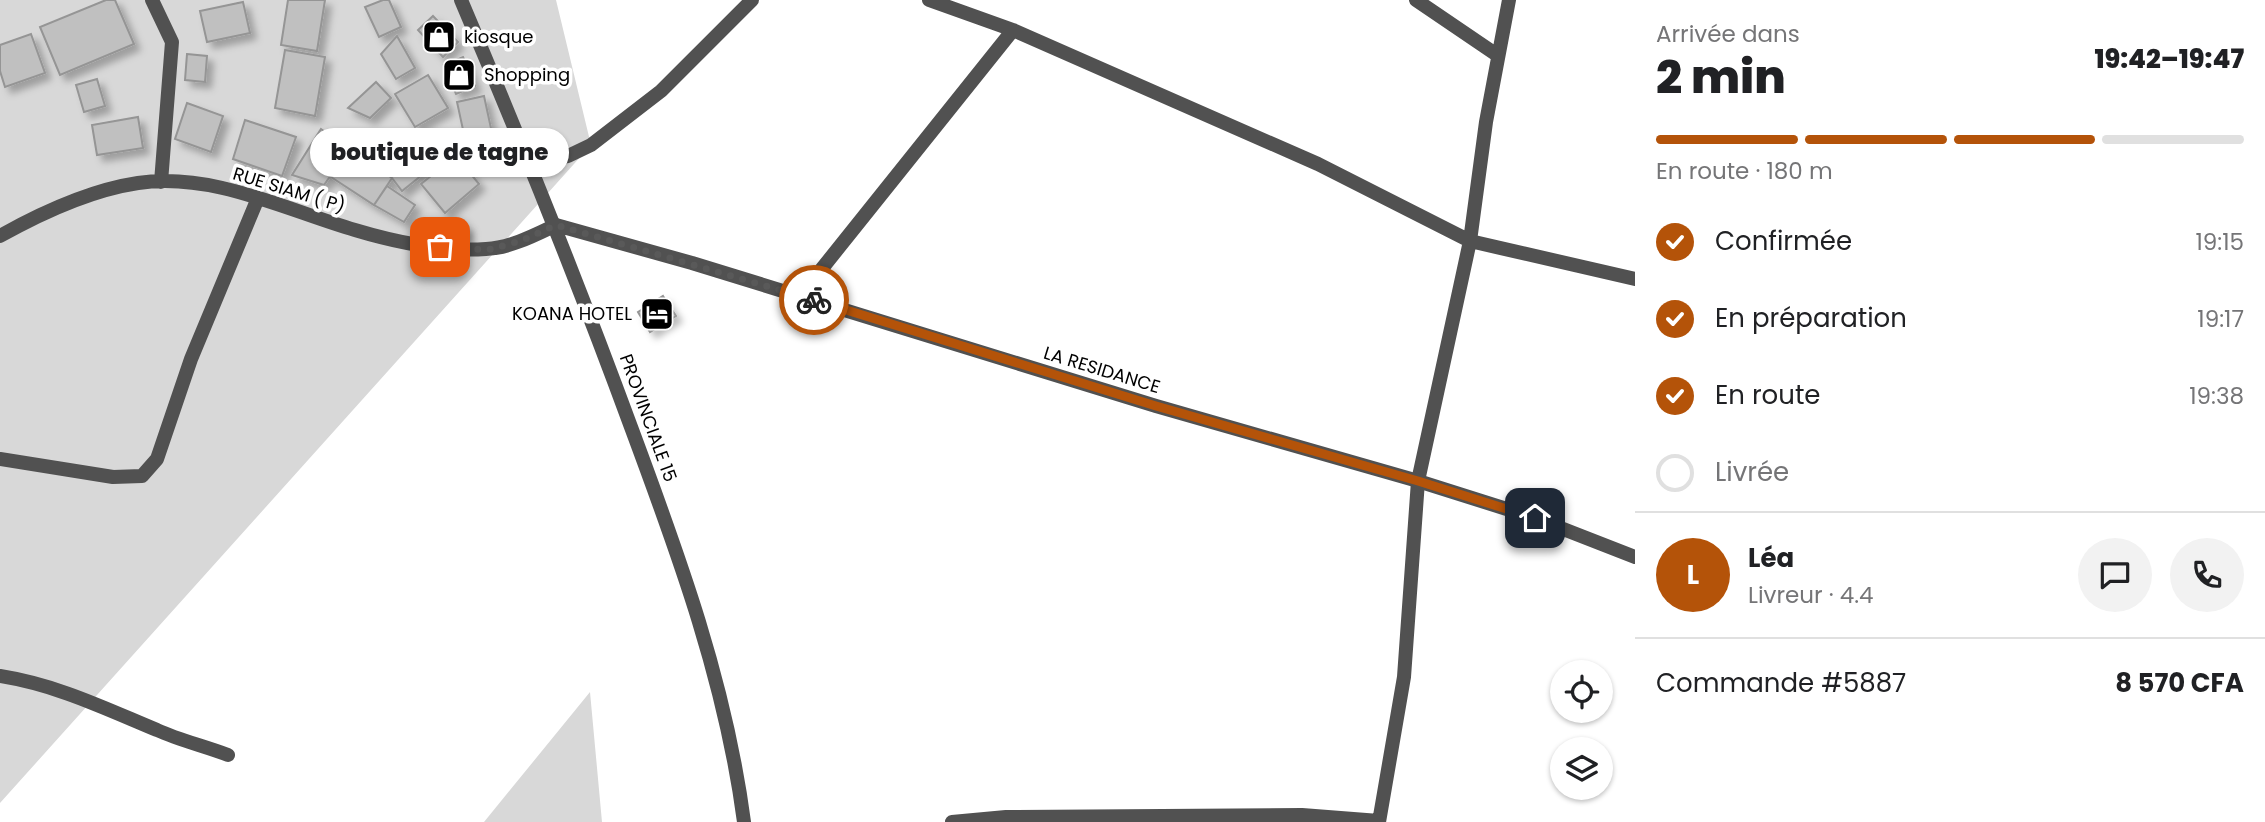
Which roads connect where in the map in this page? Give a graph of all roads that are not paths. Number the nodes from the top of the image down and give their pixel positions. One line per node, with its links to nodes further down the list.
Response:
1 (152, 0): 10 (street)
2 (461, 0): 9 (street, PROVINCIALE 15)
3 (752, 0): 9 (street)
4 (929, 0): 7 (street)
5 (1416, 0): 8 (street)
6 (1509, 0): 8 (street)
7 (1013, 30): 14 (street); 16 (street)
8 (1497, 55): 14 (street)
9 (529, 162): 12 (street, PROVINCIALE 15)
10 (161, 182): 11 (street, RUE SIAM ( P)); 13 (street, RUE SIAM ( P))
11 (258, 198): 12 (street, RUE SIAM ( P)); 17 (street)
12 (556, 225): 16 (street, LA RESIDANCE); 23 (street, PROVINCIALE 15)
13 (6, 233)
14 (1470, 241): 15 (street); 18 (street)
15 (1635, 279)
16 (800, 296): 18 (street, LA RESIDANCE)
17 (0, 459)
18 (1418, 481): 19 (street, LA RESIDANCE); 22 (street)
19 (1635, 556)
20 (0, 676): 21 (street)
21 (228, 755)
22 (1379, 821): 24 (street)
23 (744, 822)
24 (952, 822)

